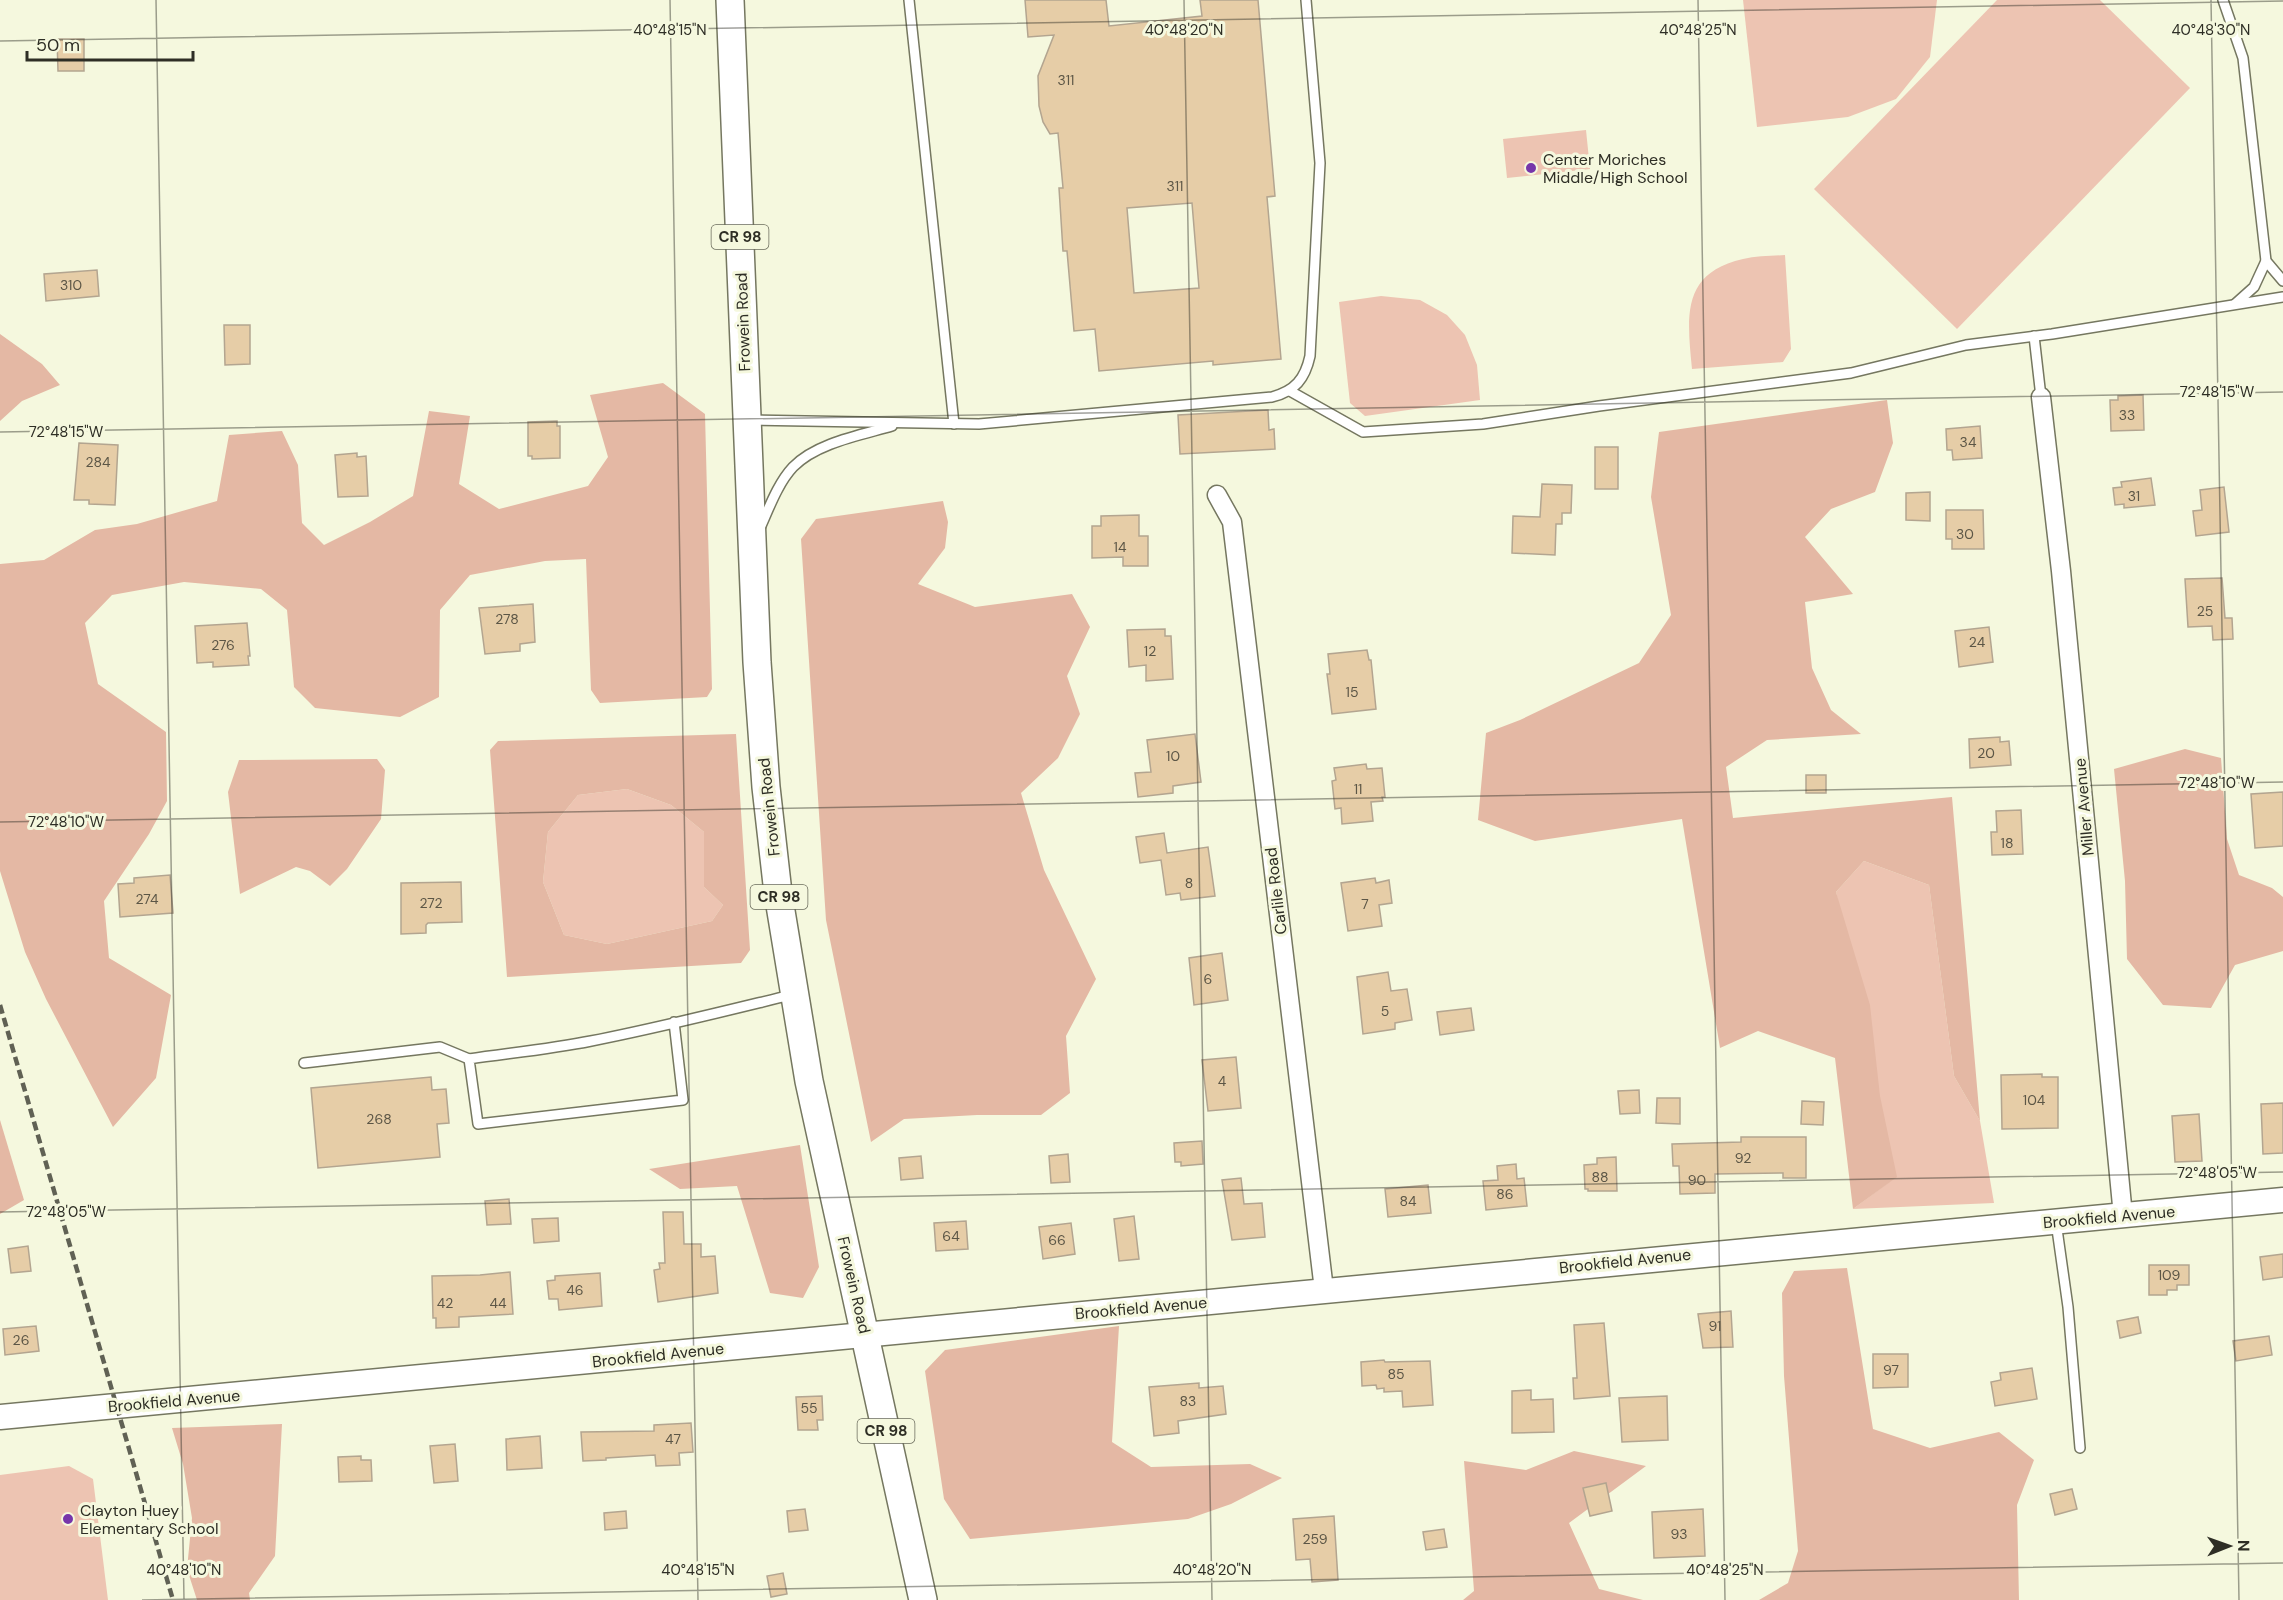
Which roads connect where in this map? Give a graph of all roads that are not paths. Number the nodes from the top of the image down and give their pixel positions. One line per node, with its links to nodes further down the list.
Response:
1 (730, 0): 12 (main road, Frowein Road / CR 98)
2 (909, 0): 14 (lane)
3 (1306, 0): 10 (lane)
4 (2223, 0): 5 (lane)
5 (2266, 261): 6 (lane); 8 (lane)
6 (2283, 281)
7 (2283, 297): 8 (lane)
8 (2234, 305): 9 (lane)
9 (2034, 336): 10 (lane); 11 (lane)
10 (1290, 391): 14 (lane)
11 (2041, 397): 22 (street, Miller Avenue)
12 (747, 420): 13 (lane); 16 (main road, Frowein Road / CR 98)
13 (898, 424): 14 (lane); 16 (lane)
14 (954, 424)
15 (1217, 495): 24 (street, Carlile Road)
16 (752, 547): 17 (main road, Frowein Road / CR 98)
17 (794, 994): 18 (lane); 25 (main road, Frowein Road / CR 98)
18 (674, 1022): 19 (lane); 19 (lane)
19 (470, 1059): 20 (lane)
20 (304, 1063)
21 (2283, 1200): 22 (main road, Brookfield Avenue)
22 (2123, 1216): 23 (main road, Brookfield Avenue)
23 (2056, 1222): 24 (main road, Brookfield Avenue); 27 (lane)
24 (1324, 1290): 25 (main road, Brookfield Avenue)
25 (865, 1334): 26 (main road, Brookfield Avenue); 28 (main road, Frowein Road / CR 98)
26 (0, 1417)
27 (2080, 1448)
28 (923, 1600)

